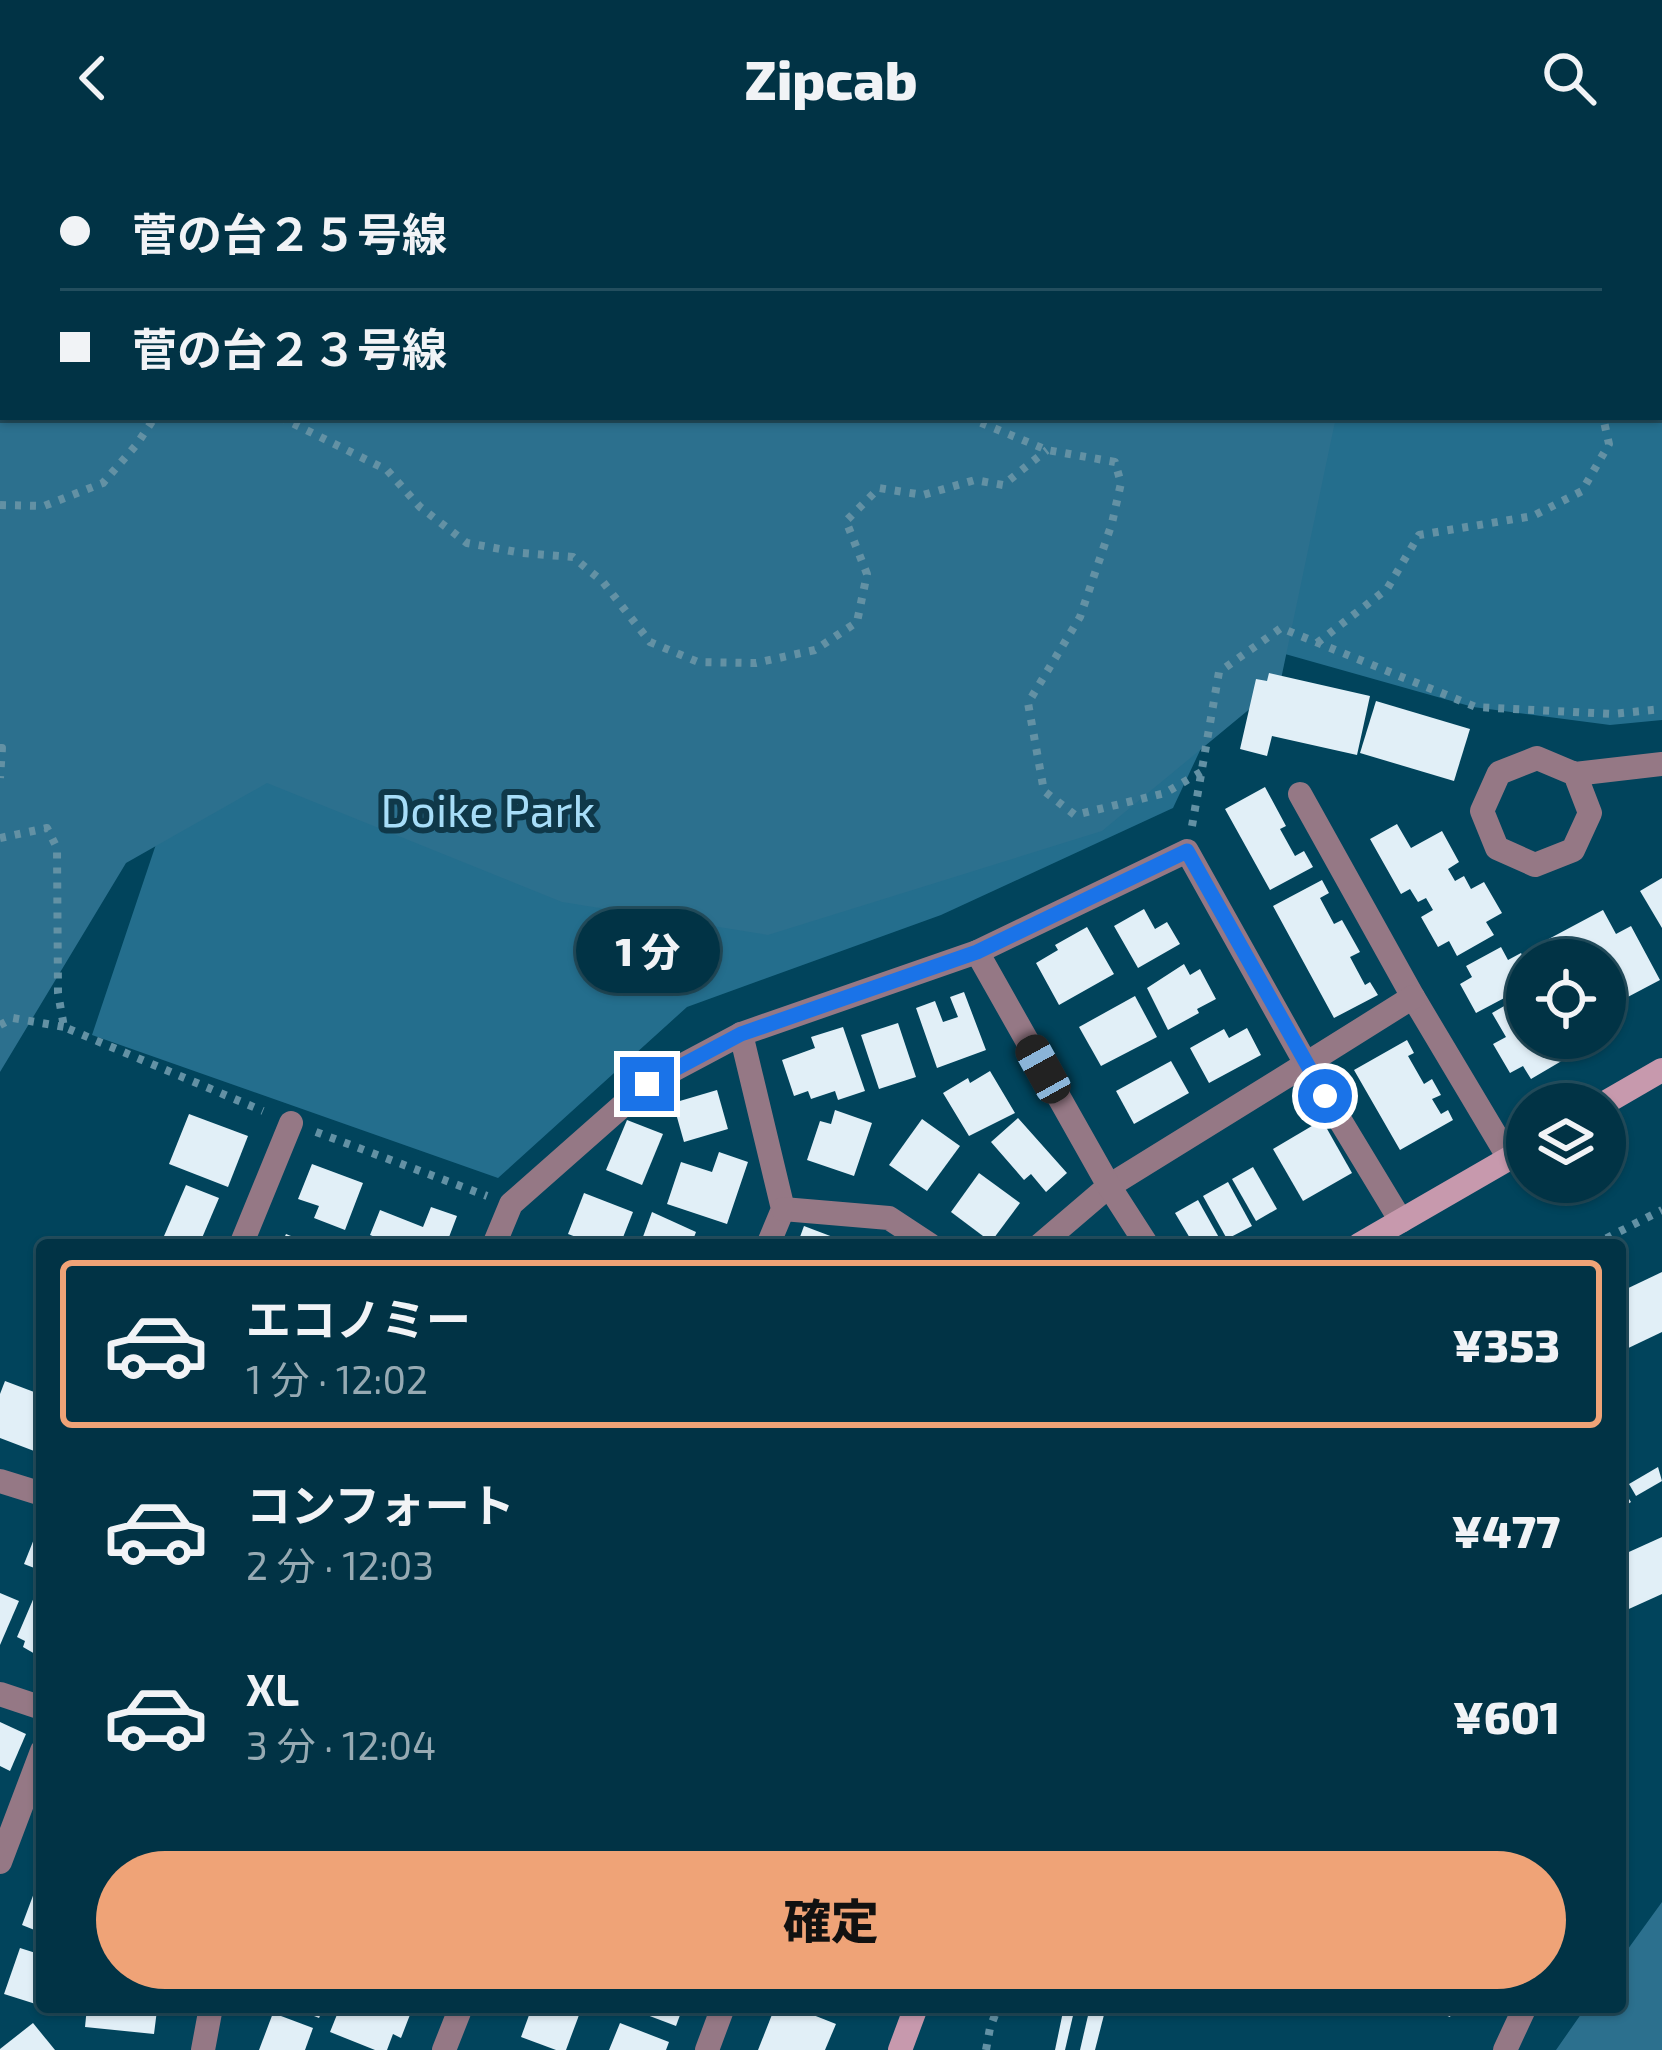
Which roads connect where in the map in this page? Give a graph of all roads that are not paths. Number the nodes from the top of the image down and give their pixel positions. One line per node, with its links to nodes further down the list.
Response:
1 (1662, 764): 2 (street)
2 (1575, 774): 2 (street)
3 (1300, 794): 5 (street)
4 (977, 952): 6 (street); 7 (street); 13 (street)
5 (1413, 997): 7 (street); 11 (street)
6 (741, 1034): 14 (street); 17 (street)
7 (1306, 1064): 13 (street); 15 (street)
8 (1662, 1070): 9 (street)
9 (1626, 1091)
10 (291, 1123): 16 (street)
11 (1506, 1135)
12 (1506, 1160): 15 (street)
13 (1109, 1186): 20 (street); 21 (street)
14 (783, 1209): 18 (street); 19 (street)
15 (1401, 1221): 22 (street)
16 (243, 1239)
17 (496, 1239)
18 (771, 1239)
19 (921, 1239)
20 (1047, 1239)
21 (1143, 1239)
22 (1370, 1239)
23 (0, 1481): 24 (street)
24 (36, 1492)
25 (0, 1694): 26 (street)
26 (36, 1706)
27 (36, 1767): 28 (street)
28 (0, 1862)
29 (211, 2013): 34 (street)
30 (459, 2013): 35 (street)
31 (721, 2013): 36 (street)
32 (914, 2013): 37 (street)
33 (1523, 2013): 38 (street)
34 (203, 2050)
35 (444, 2050)
36 (707, 2050)
37 (900, 2050)
38 (1505, 2050)

